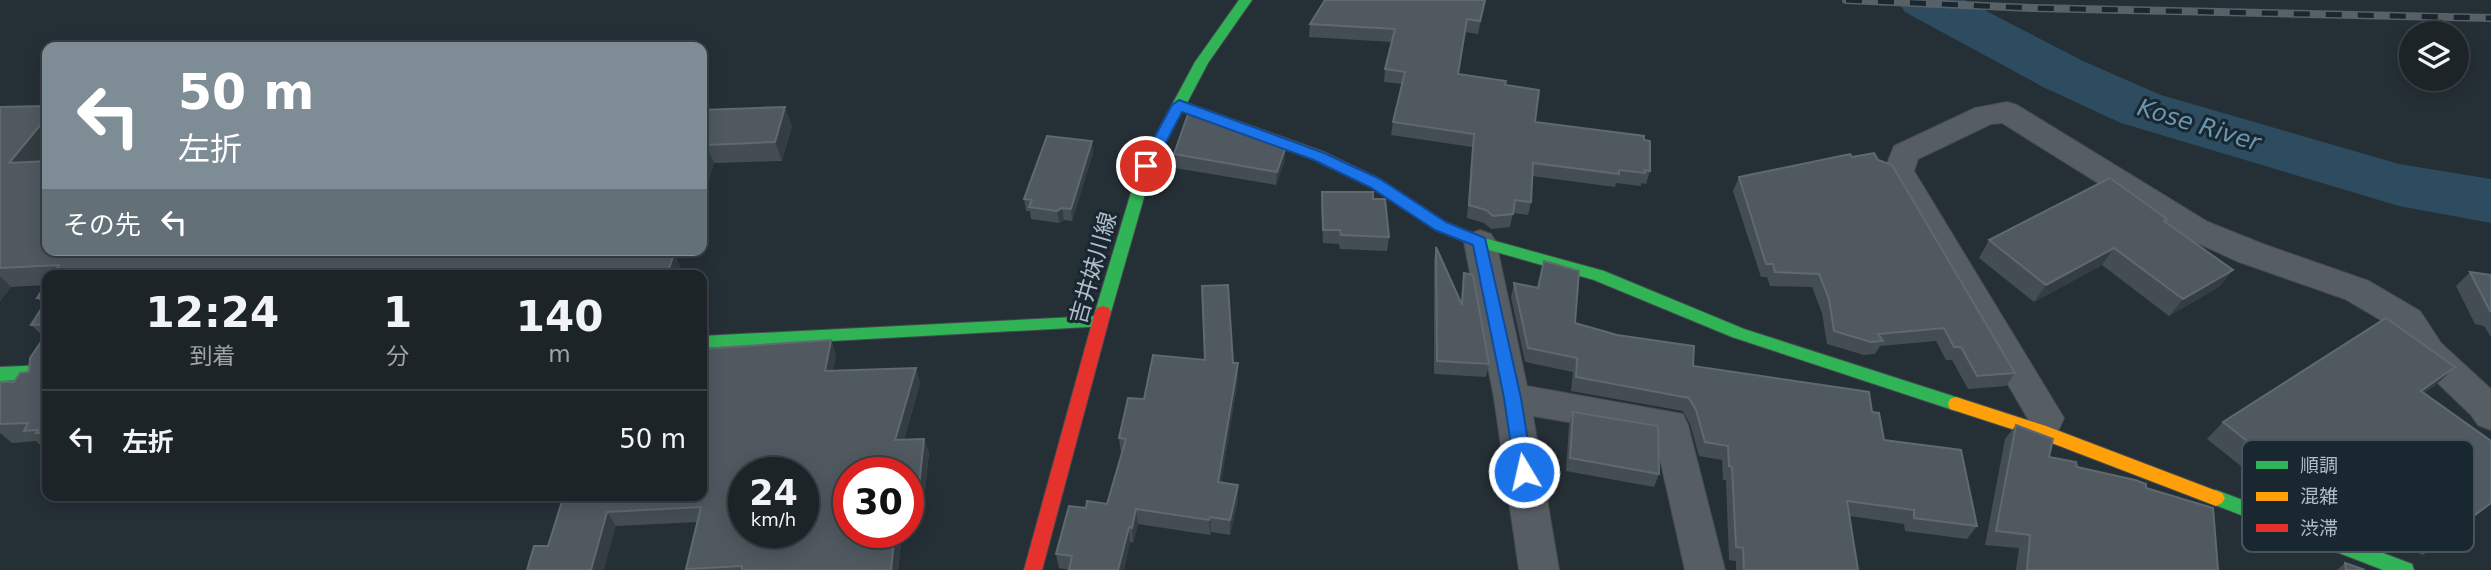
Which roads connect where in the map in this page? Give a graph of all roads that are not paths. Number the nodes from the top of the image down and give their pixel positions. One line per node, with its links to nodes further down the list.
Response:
1 (1246, 0): 2 (street, 吉井妹川線)
2 (1179, 105): 3 (street); 4 (street, 吉井妹川線)
3 (1480, 242): 8 (street); 10 (street)
4 (1100, 322): 5 (street); 13 (street, 吉井妹川線)
5 (707, 341)
6 (42, 372): 7 (street)
7 (0, 374)
8 (1512, 398): 14 (street); 15 (street)
9 (2491, 415): 10 (street)
10 (2040, 431): 11 (street)
11 (2242, 508)
12 (2358, 552): 16 (street)
13 (1033, 570)
14 (1539, 570)
15 (1705, 570)
16 (2405, 570)

